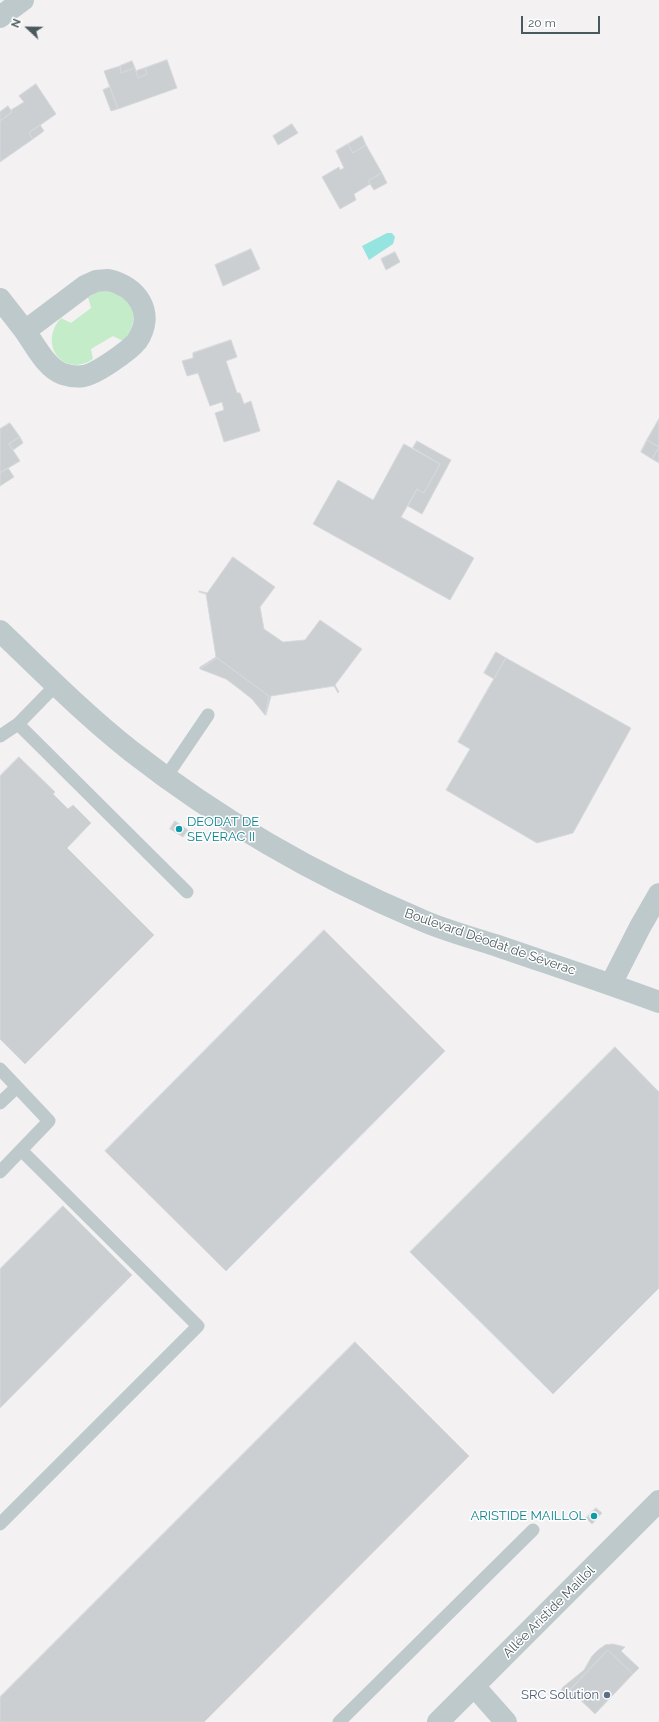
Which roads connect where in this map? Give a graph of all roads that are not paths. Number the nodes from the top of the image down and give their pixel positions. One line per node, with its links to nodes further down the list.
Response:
1 (23, 0): 2 (street)
2 (0, 17)
3 (0, 299): 4 (street)
4 (25, 331): 4 (street)
5 (0, 631): 6 (street, Boulevard Déodat de Séverac)
6 (56, 685): 8 (lane); 10 (street, Boulevard Déodat de Séverac)
7 (208, 715): 10 (lane)
8 (18, 724): 9 (lane); 11 (lane)
9 (0, 736)
10 (166, 777): 13 (street, Boulevard Déodat de Séverac)
11 (187, 892)
12 (659, 894): 13 (street)
13 (611, 984): 14 (street, Boulevard Déodat de Séverac)
14 (659, 1002)
15 (0, 1069): 16 (lane)
16 (17, 1087): 17 (lane); 18 (lane)
17 (0, 1103)
18 (21, 1150): 19 (lane); 21 (lane)
19 (0, 1172)
20 (656, 1512): 23 (street, Allée Aristide Maillol)
21 (0, 1524)
22 (533, 1530): 24 (lane)
23 (474, 1686): 25 (street, Allée Aristide Maillol); 26 (street)
24 (339, 1722)
25 (438, 1722)
26 (506, 1722)

